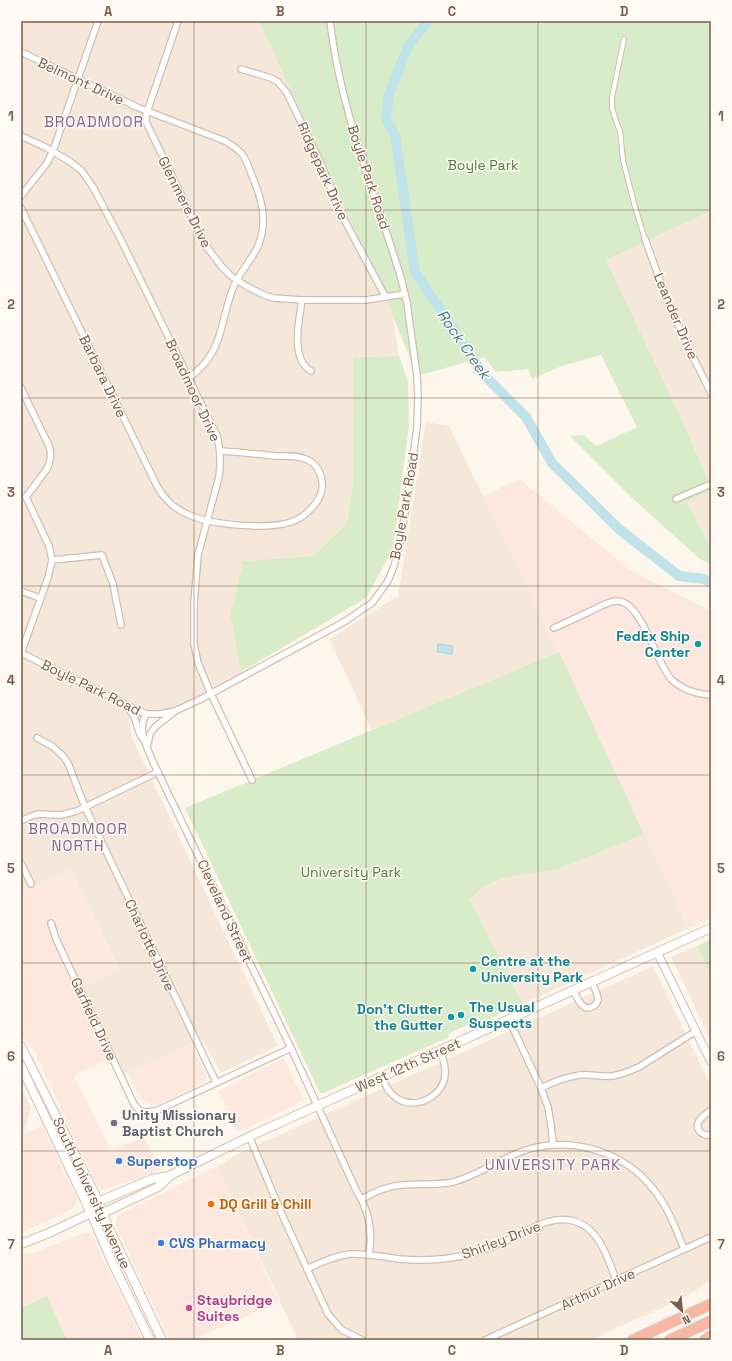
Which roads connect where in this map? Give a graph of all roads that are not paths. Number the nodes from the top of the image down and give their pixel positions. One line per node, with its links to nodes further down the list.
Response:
1 (98, 21): 7 (street)
2 (178, 21): 8 (street, Glenmere Drive)
3 (330, 21): 15 (street, Boyle Park Road)
4 (624, 39): 13 (street)
5 (21, 52): 7 (street, Belmont Drive)
6 (241, 68): 16 (street, Ridgepark Drive)
7 (78, 80): 8 (street, Belmont Drive); 10 (street)
8 (147, 112): 14 (street, Glenmere Drive); 14 (street, Belmont Drive)
9 (21, 136): 10 (street, Broadmoor Drive)
10 (53, 151): 11 (street); 19 (street, Broadmoor Drive)
11 (21, 196)
12 (21, 208): 26 (street, Barbara Drive)
13 (645, 239): 21 (street, Leander Drive)
14 (237, 281): 17 (street, Glenmere Drive); 19 (street, Belmont Drive)
15 (404, 294): 16 (street, Glenmere Drive); 33 (street, Boyle Park Road)
16 (385, 296): 17 (street, Glenmere Drive)
17 (302, 300): 18 (street)
18 (311, 371)
19 (189, 378): 22 (street, Broadmoor Drive)
20 (21, 388): 24 (street)
21 (711, 392)
22 (221, 451): 26 (street, Broadmoor Drive); 26 (street, Barbara Drive)
23 (711, 484): 25 (street)
24 (24, 496): 27 (street)
25 (676, 499)
26 (208, 521): 33 (street, Broadmoor Drive)
27 (52, 560): 29 (street); 30 (street)
28 (21, 591): 29 (street)
29 (40, 598): 32 (street)
30 (121, 625)
31 (554, 628): 34 (street)
32 (21, 653): 35 (street, Boyle Park Road)
33 (211, 694): 36 (street, Boyle Park Road); 42 (street, Broadmoor Drive)
34 (711, 695)
35 (124, 703): 37 (street, Boyle Park Road); 39 (street)
36 (175, 711): 37 (street, Boyle Park Road); 40 (street)
37 (146, 714): 39 (street, Cleveland Street)
38 (37, 738): 43 (street, Charlotte Drive)
39 (144, 740): 40 (street, Cleveland Street)
40 (147, 747): 41 (street, Cleveland Street)
41 (158, 772): 43 (street); 55 (street, Cleveland Street)
42 (252, 780)
43 (84, 807): 44 (street); 60 (street, Charlotte Drive)
44 (21, 821)
45 (21, 863): 46 (street)
46 (31, 884)
47 (51, 923): 60 (street, Garfield Drive)
48 (711, 928): 49 (main road, West 12th Street)
49 (657, 952): 50 (main road, West 12th Street); 53 (street)
50 (592, 982): 51 (main road, West 12th Street); 51 (street)
51 (573, 990): 52 (main road, West 12th Street)
52 (509, 1020): 56 (main road, West 12th Street); 61 (street)
53 (696, 1031): 57 (street); 61 (street)
54 (21, 1046): 69 (main road, South University Avenue)
55 (291, 1048): 60 (street); 62 (street, Cleveland Street)
56 (440, 1051): 59 (main road, West 12th Street); 59 (street)
57 (711, 1062)
58 (21, 1066): 70 (main road, South University Avenue)
59 (382, 1077): 62 (main road, West 12th Street)
60 (216, 1082)
61 (541, 1088): 66 (street)
62 (318, 1106): 65 (main road, West 12th Street); 68 (street, Cleveland Street)
63 (711, 1110): 64 (street)
64 (711, 1135)
65 (249, 1136): 67 (main road, West 12th Street); 76 (street)
66 (553, 1144): 68 (street); 74 (street)
67 (171, 1175): 69 (main road, West 12th Street); 71 (main road, West 12th Street)
68 (362, 1199): 75 (street, Cleveland Street)
69 (98, 1202): 70 (main road); 71 (main road, South University Avenue)
70 (90, 1213): 71 (main road); 73 (main road); 81 (main road, South University Avenue)
71 (103, 1214): 82 (main road, South University Avenue)
72 (711, 1237): 74 (street, Arthur Drive)
73 (21, 1244)
74 (684, 1249): 77 (street, Arthur Drive)
75 (369, 1254): 76 (street, Shirley Drive); 77 (street, Shirley Drive)
76 (307, 1269): 83 (street)
77 (616, 1280): 84 (street, Arthur Drive)
78 (711, 1304): 85 (highway)
79 (711, 1321): 86 (highway)
80 (711, 1336): 87 (highway)
81 (150, 1339)
82 (162, 1340)
83 (362, 1340)
84 (485, 1340)
85 (633, 1340)
86 (670, 1340)
87 (705, 1340)

